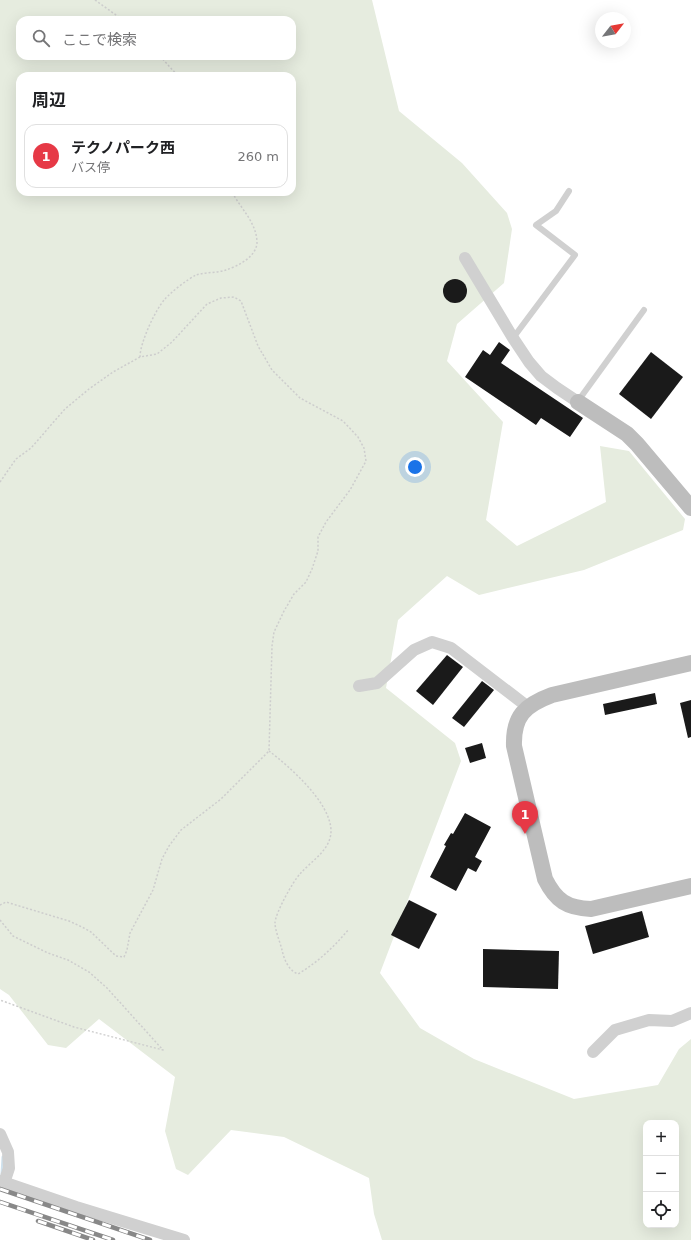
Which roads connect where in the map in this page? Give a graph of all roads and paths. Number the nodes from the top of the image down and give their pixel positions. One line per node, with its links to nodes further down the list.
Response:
1 (95, 0): 2 (path)
2 (117, 16)
3 (164, 60): 4 (path)
4 (174, 72)
5 (569, 191): 9 (lane)
6 (235, 196): 10 (path)
7 (465, 258): 9 (street)
8 (644, 310): 11 (lane)
9 (513, 338): 11 (street)
10 (140, 357): 12 (path); 17 (path)
11 (578, 402): 13 (street)
12 (0, 482)
13 (691, 508)
14 (691, 663): 16 (street)
15 (359, 686): 16 (street)
16 (528, 707): 18 (street)
17 (269, 750): 19 (path); 21 (path)
18 (691, 886)
19 (0, 905)
20 (0, 920): 22 (path)
21 (349, 929)
22 (0, 1000)
23 (691, 1013): 24 (street)
24 (593, 1052)
25 (0, 1134): 26 (street)
26 (2, 1181): 27 (street)
27 (184, 1240)

